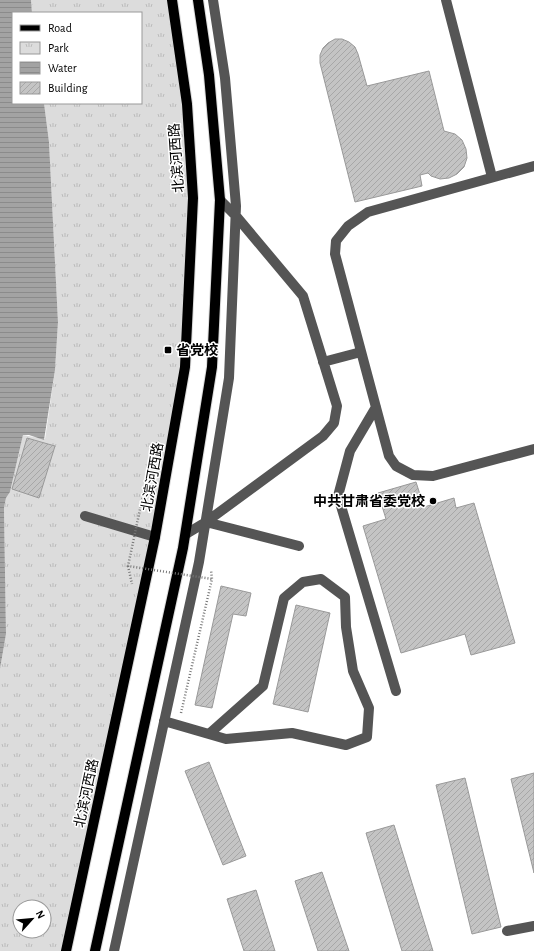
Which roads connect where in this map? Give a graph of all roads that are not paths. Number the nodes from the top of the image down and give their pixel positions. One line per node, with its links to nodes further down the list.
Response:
1 (172, 0): 16 (main road, 北滨河西路)
2 (198, 0): 7 (main road)
3 (213, 0): 8 (street)
4 (446, 0): 6 (street)
5 (534, 166): 6 (street)
6 (492, 177): 9 (street)
7 (220, 200): 8 (street); 15 (main road)
8 (236, 216): 10 (street); 14 (street)
9 (361, 352): 10 (street); 11 (street)
10 (324, 362): 14 (street)
11 (376, 407): 12 (street); 18 (street)
12 (534, 449)
13 (85, 516): 16 (street)
14 (206, 522): 15 (street); 17 (street); 19 (street)
15 (186, 534): 24 (main road)
16 (155, 537): 23 (main road, 北滨河西路)
17 (299, 546)
18 (396, 691)
19 (164, 722): 20 (street); 25 (street)
20 (209, 734): 20 (street)
21 (534, 926): 22 (street)
22 (507, 931)
23 (66, 951)
24 (95, 951)
25 (114, 951)

